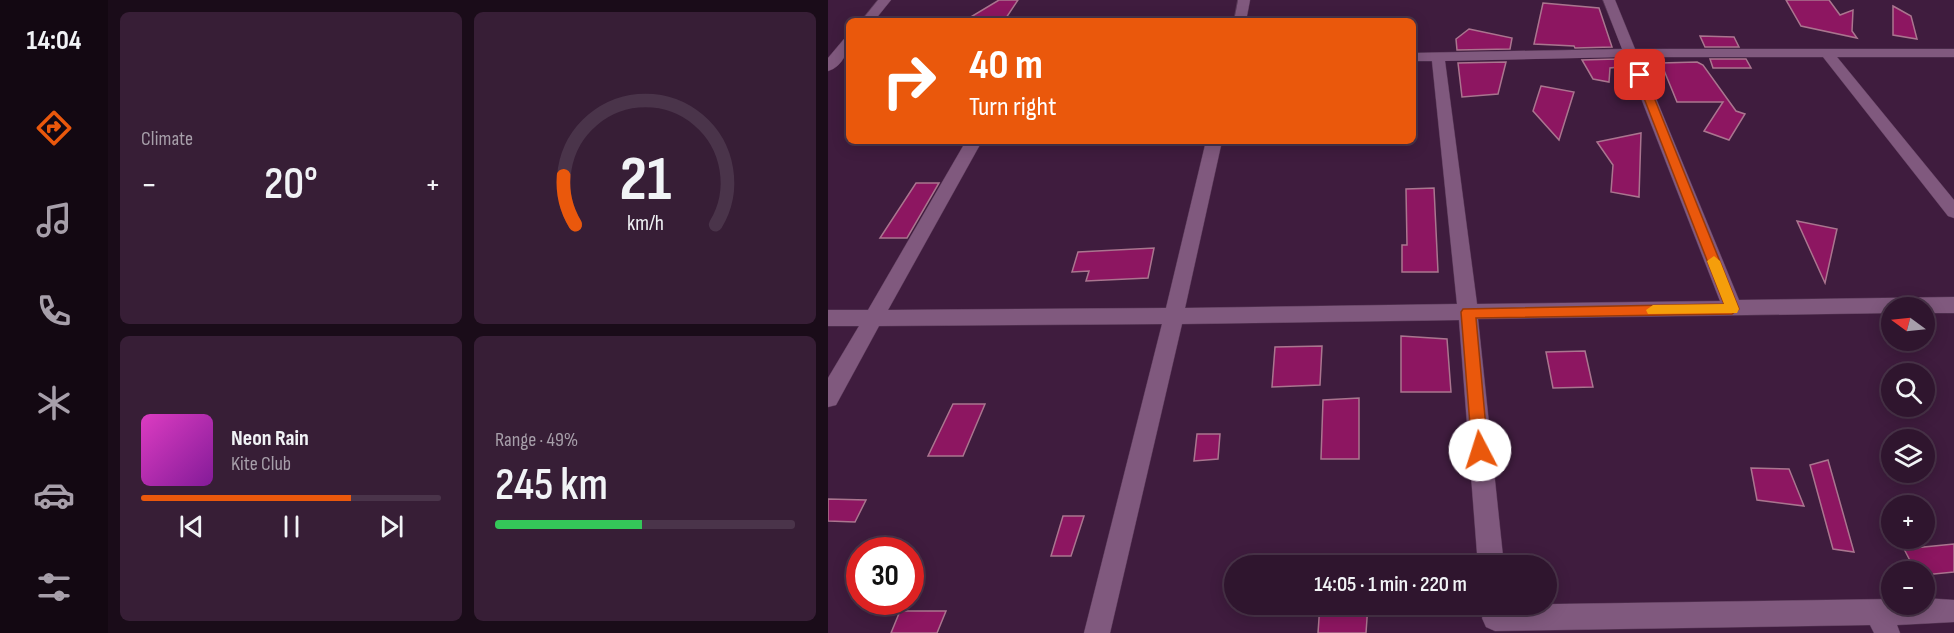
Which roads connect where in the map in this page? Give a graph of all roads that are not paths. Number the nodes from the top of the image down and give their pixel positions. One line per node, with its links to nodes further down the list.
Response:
1 (885, 0): 4 (street)
2 (1244, 0): 5 (street)
3 (1609, 0): 7 (street)
4 (870, 18)
5 (1241, 18)
6 (846, 45): 13 (street)
7 (1631, 53): 8 (street); 11 (street); 18 (street)
8 (1827, 53): 9 (street); 16 (street)
9 (1954, 53)
10 (1416, 57): 11 (street)
11 (1438, 57): 19 (street)
12 (846, 65): 13 (street)
13 (828, 66)
14 (972, 144): 21 (street)
15 (1213, 144): 20 (street)
16 (1954, 212)
17 (1954, 305): 18 (street)
18 (1732, 309): 19 (street)
19 (1468, 312): 20 (street); 24 (street)
20 (1174, 316): 21 (street); 28 (street)
21 (873, 317): 22 (street); 23 (street)
22 (828, 318)
23 (828, 398)
24 (1490, 555)
25 (1950, 611): 27 (street)
26 (1495, 618): 27 (street)
27 (1882, 622)
28 (1096, 633)

